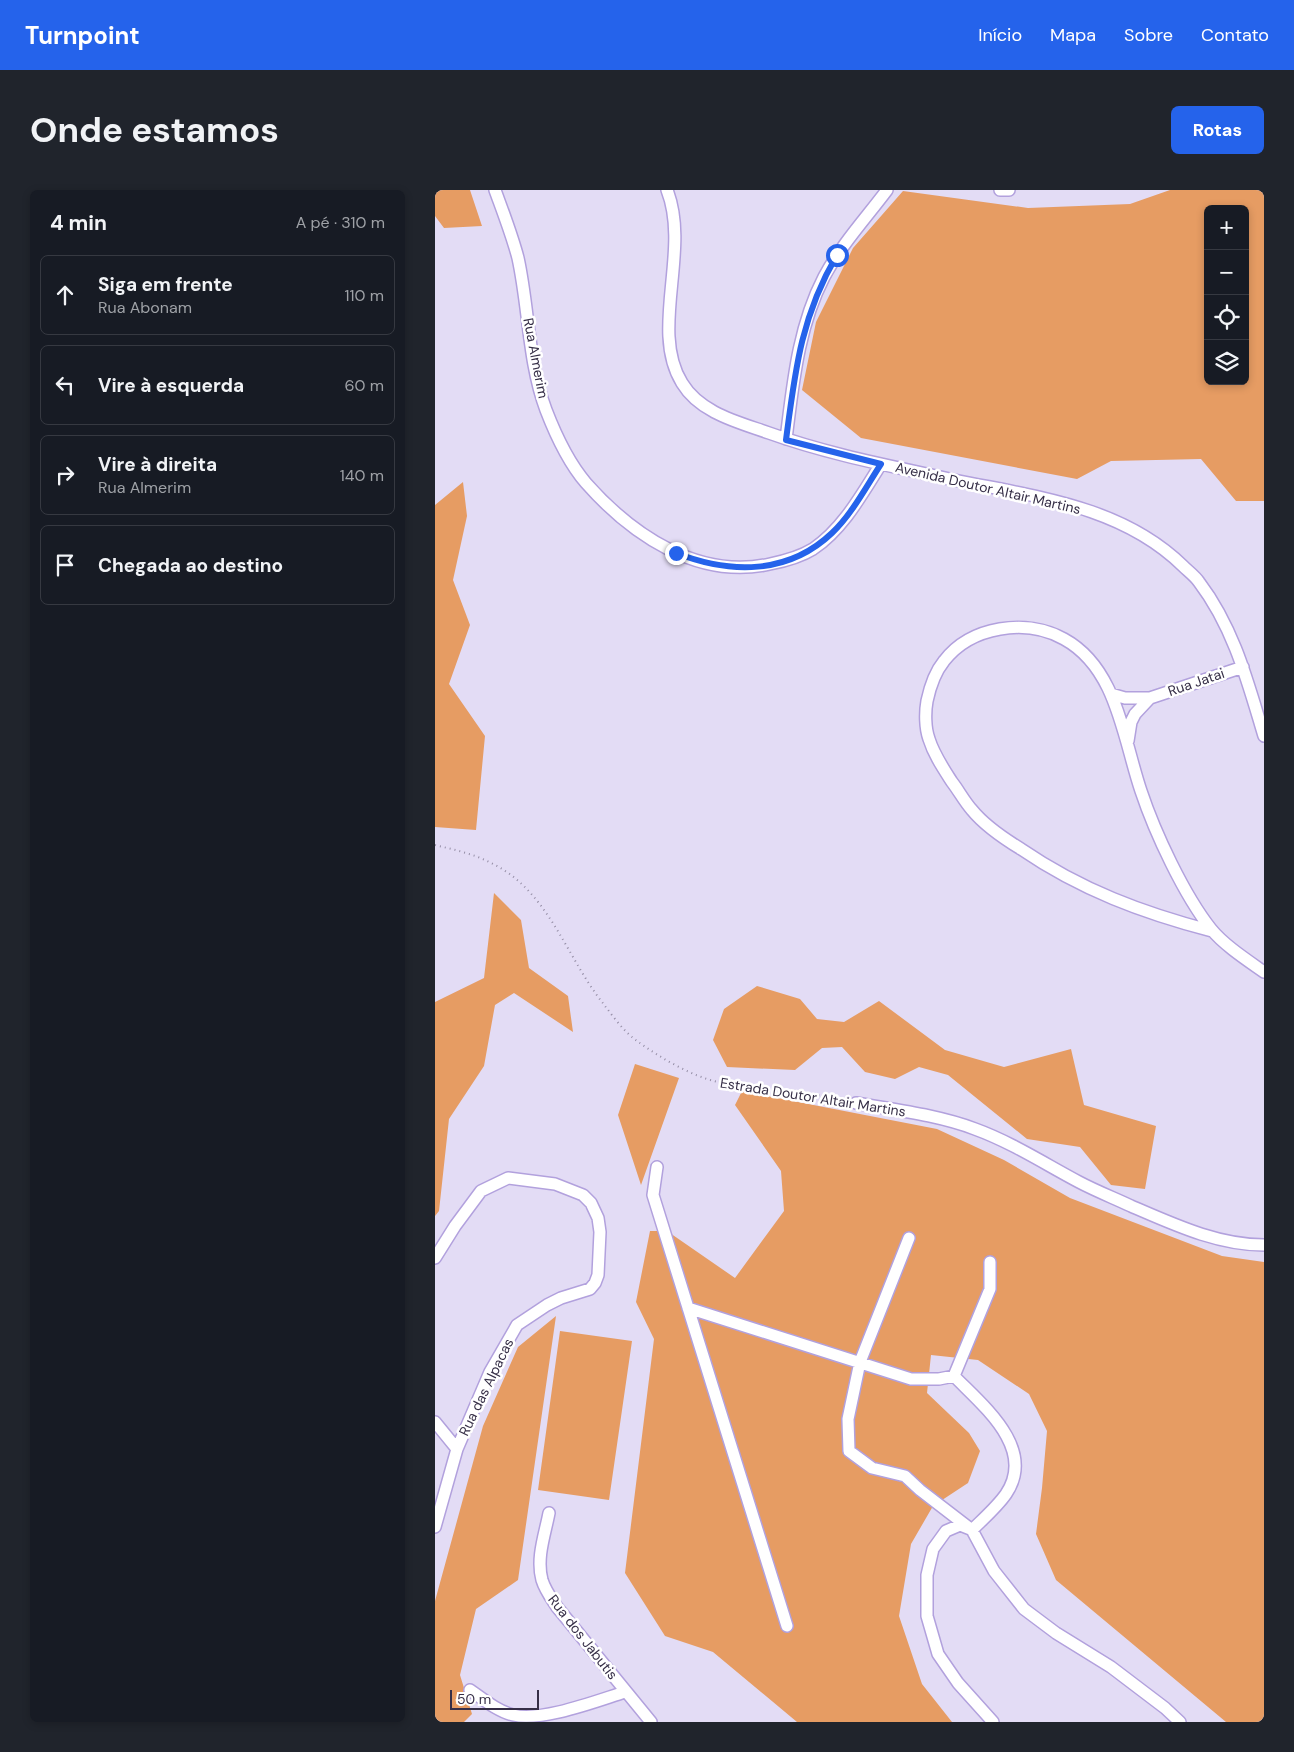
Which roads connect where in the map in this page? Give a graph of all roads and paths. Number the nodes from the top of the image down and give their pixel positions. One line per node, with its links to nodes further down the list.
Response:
1 (495, 190): 7 (street, Rua Almerim)
2 (667, 190): 6 (street, Avenida Doutor Altair Martins)
3 (887, 190): 6 (street)
4 (1001, 190): 5 (street)
5 (1009, 190)
6 (786, 440): 7 (street, Avenida Doutor Altair Martins)
7 (881, 464): 8 (street, Avenida Doutor Altair Martins)
8 (1243, 667): 10 (street, Rua Jatai); 11 (street, Avenida Doutor Altair Martins)
9 (1111, 694): 10 (street, Rua Jatai); 12 (street); 14 (street)
10 (1150, 698): 12 (street, Rua Jatai)
11 (1264, 736)
12 (1128, 745): 14 (street)
13 (435, 846): 16 (path, Estrada Doutor Altair Martins)
14 (1213, 930): 15 (street)
15 (1264, 972)
16 (856, 1103): 19 (street, Estrada Doutor Altair Martins)
17 (657, 1167): 22 (street)
18 (909, 1238): 23 (street)
19 (1264, 1245)
20 (435, 1258): 26 (street, Rua das Alpacas)
21 (990, 1262): 24 (street)
22 (688, 1308): 23 (street); 30 (street)
23 (859, 1362): 24 (street); 29 (street)
24 (954, 1376): 29 (street)
25 (435, 1422): 26 (street)
26 (457, 1449): 28 (street, Rua das Alpacas)
27 (549, 1513): 32 (street, Rua dos Jabutis)
28 (435, 1527)
29 (972, 1530): 34 (street); 35 (street)
30 (787, 1626)
31 (470, 1690): 32 (street)
32 (625, 1692): 33 (street, Rua dos Jabutis)
33 (651, 1722)
34 (993, 1722)
35 (1180, 1722)

